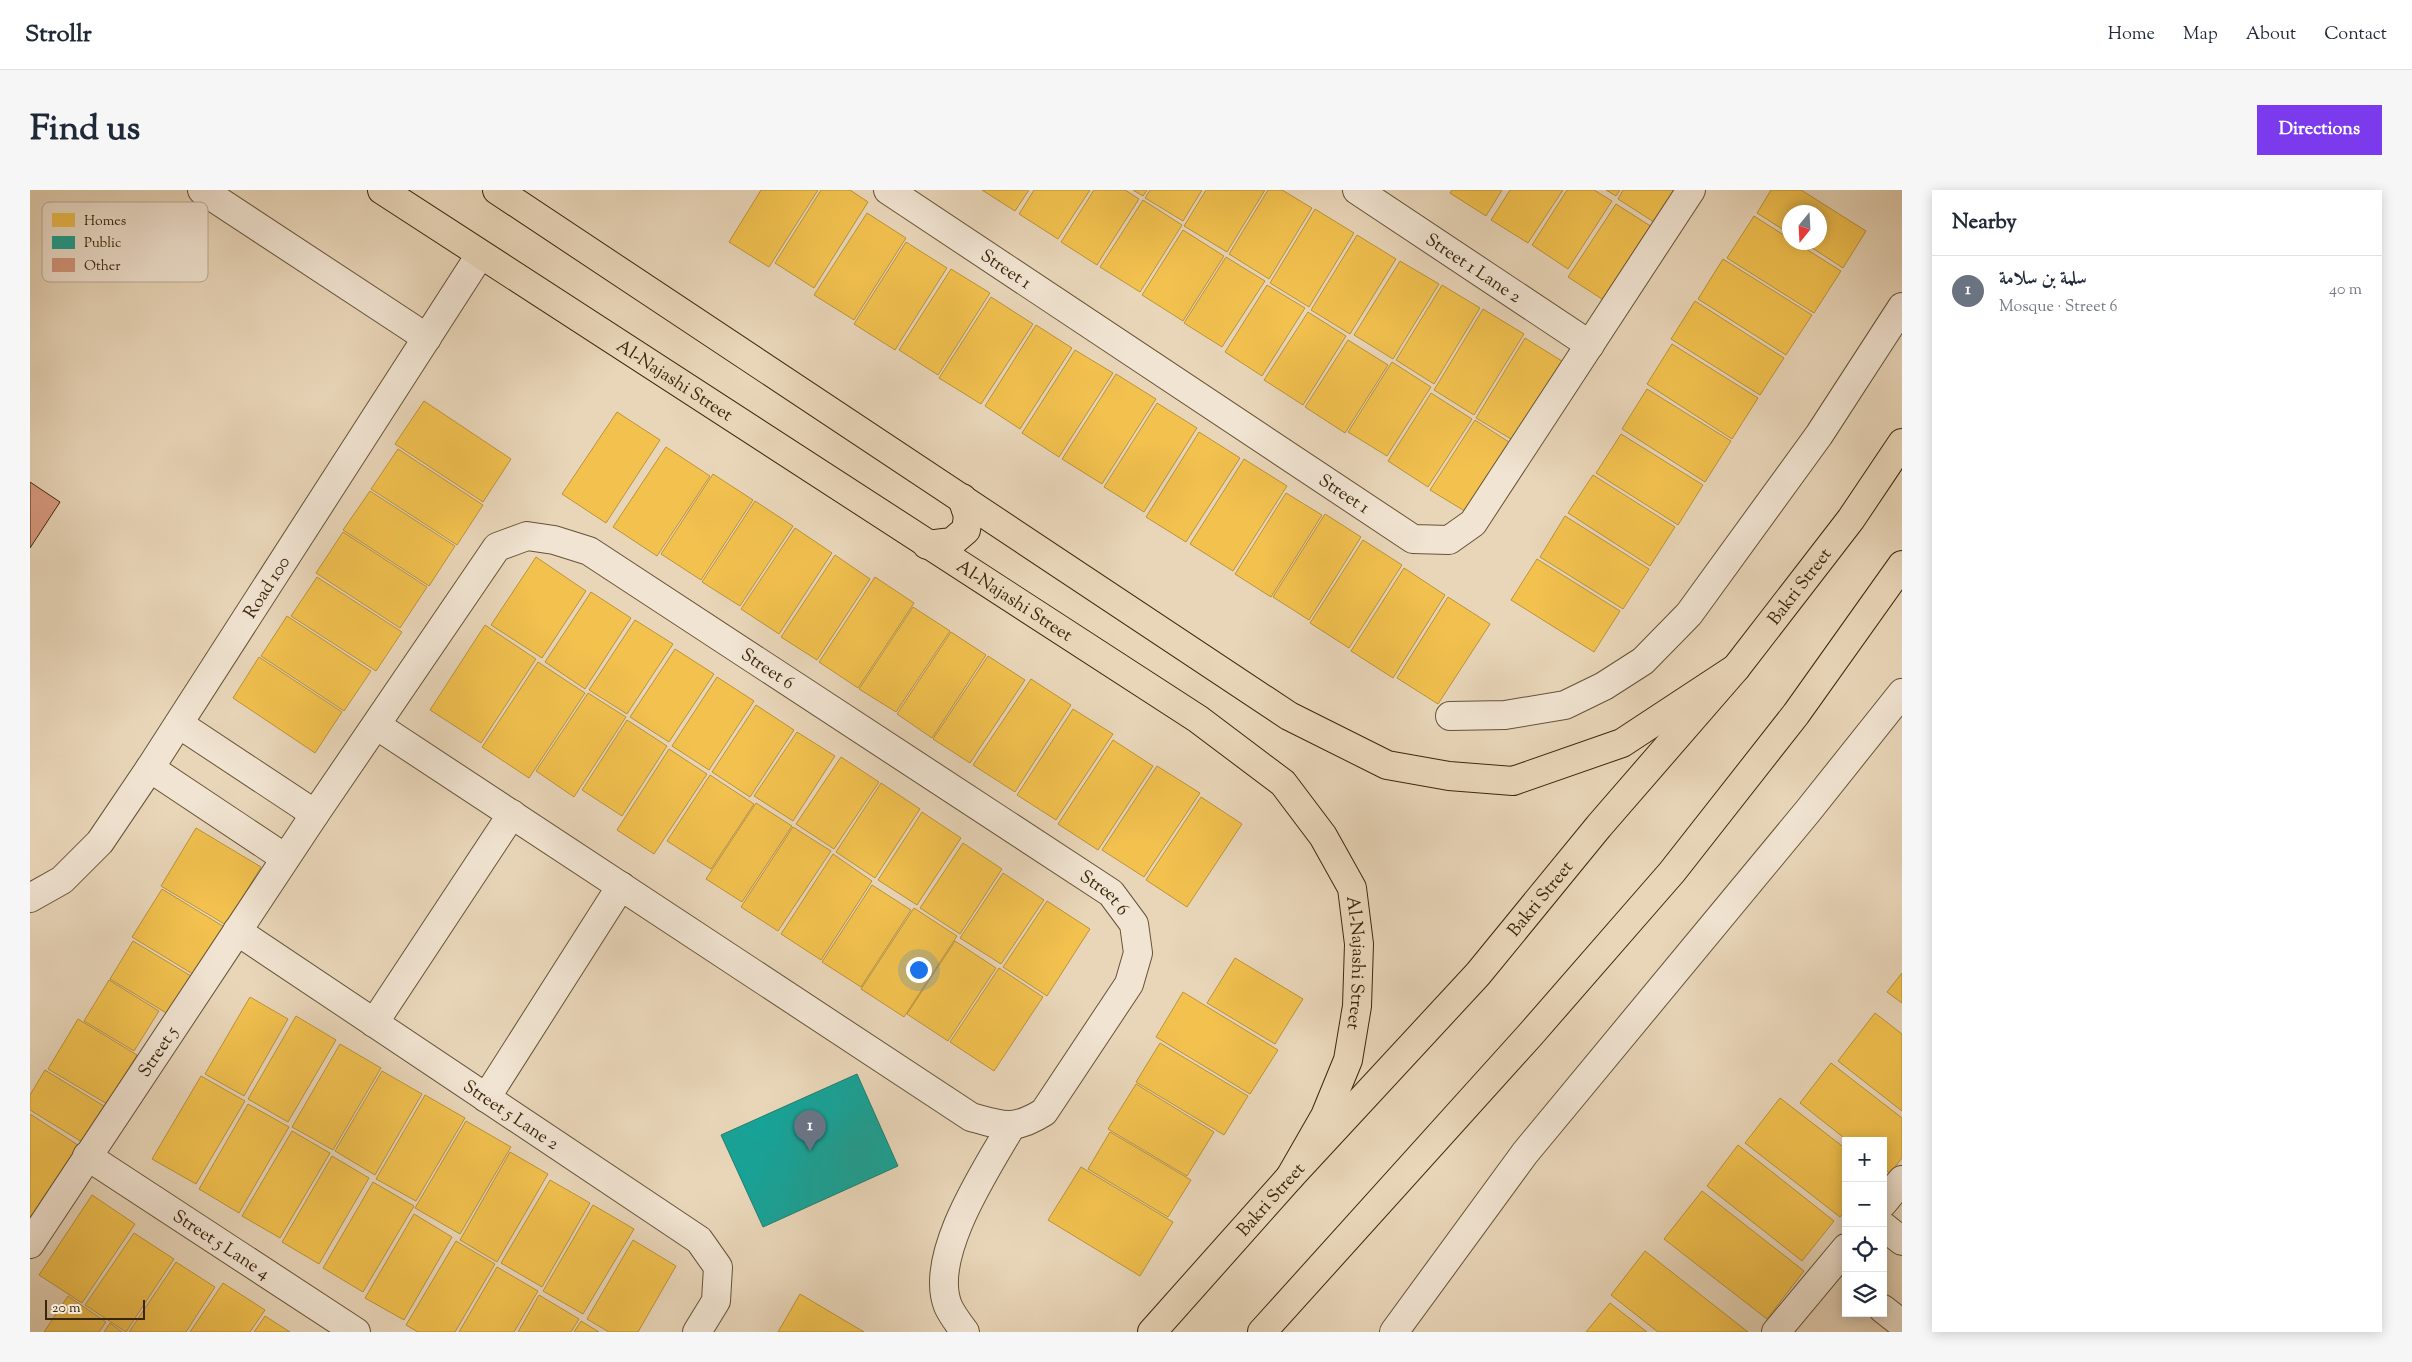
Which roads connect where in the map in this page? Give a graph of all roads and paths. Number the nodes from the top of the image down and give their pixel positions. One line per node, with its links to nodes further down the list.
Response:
1 (202, 190): 9 (street)
2 (382, 190): 7 (main road, Al-Najashi Street)
3 (888, 190): 10 (street, Street 1)
4 (1357, 190): 10 (street, Street 1 Lane 2)
5 (1691, 190): 10 (street, Street 1)
6 (510, 193): 12 (main road)
7 (480, 255): 9 (street, Road 100); 13 (main road, Al-Najashi Street)
8 (1902, 308): 17 (street)
9 (427, 338): 18 (street, Road 100)
10 (1590, 345)
11 (1902, 443): 15 (main road, Bakri Street)
12 (962, 498): 13 (main road); 15 (main road)
13 (927, 545): 31 (main road, Al-Najashi Street)
14 (1902, 565): 44 (main road)
15 (1736, 668): 31 (main road, Bakri Street)
16 (1902, 693): 45 (street)
17 (1450, 716)
18 (179, 724): 20 (street, Road 100); 21 (street)
19 (376, 725): 21 (street, Street 5); 22 (street, Street 6); 29 (street, Street 6)
20 (150, 768): 23 (street); 25 (street, Road 100)
21 (315, 814): 23 (street, Street 5)
22 (512, 814): 24 (street, Street 6); 27 (street)
23 (285, 858): 26 (street, Street 5)
24 (621, 886): 28 (street); 29 (street, Street 6)
25 (30, 898)
26 (237, 931): 27 (street, Street 5 Lane 2); 30 (street, Street 5)
27 (374, 1023): 28 (street, Street 5 Lane 2)
28 (486, 1098): 41 (street, Street 5 Lane 2)
29 (1012, 1125): 42 (street)
30 (87, 1156): 36 (street, Street 5); 40 (street, Street 5 Lane 4)
31 (1290, 1177): 43 (main road, Bakri Street)
32 (1902, 1180): 33 (street)
33 (1887, 1198)
34 (1884, 1227): 35 (street)
35 (1902, 1241)
36 (30, 1244)
37 (1841, 1264): 46 (street)
38 (1887, 1312): 39 (street)
39 (1902, 1324)
40 (356, 1332)
41 (697, 1332)
42 (965, 1332)
43 (1152, 1332)
44 (1262, 1332)
45 (1394, 1332)
46 (1776, 1332)

